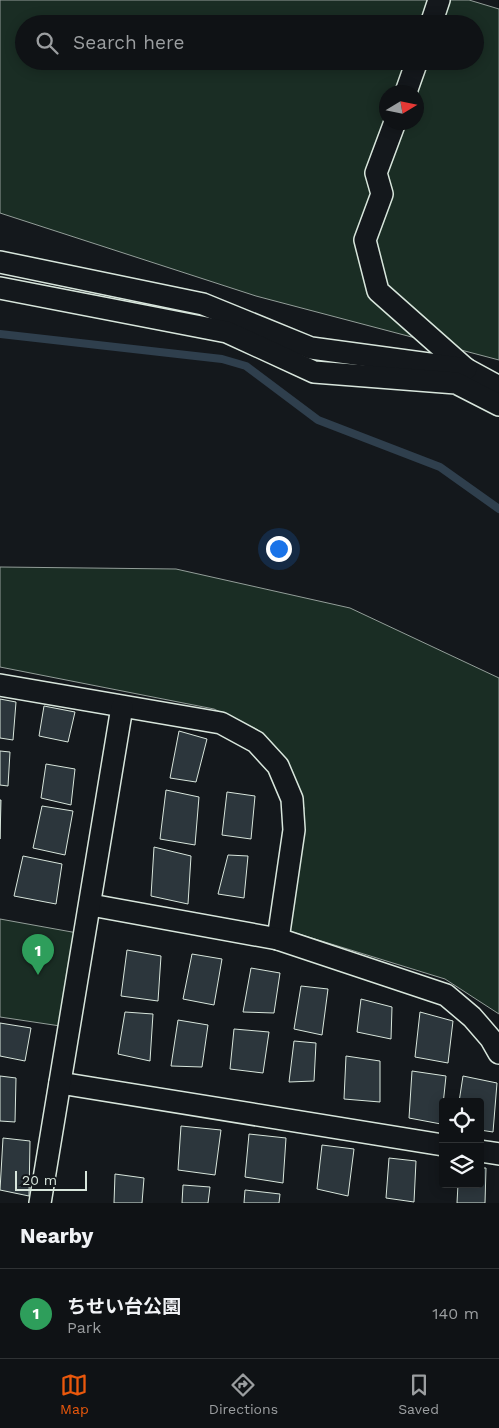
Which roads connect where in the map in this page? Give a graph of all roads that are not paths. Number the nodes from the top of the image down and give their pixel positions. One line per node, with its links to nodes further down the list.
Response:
1 (439, 0): 2 (street)
2 (433, 15)
3 (414, 70): 4 (street)
4 (408, 85)
5 (392, 130): 8 (street)
6 (0, 262): 8 (street)
7 (0, 288): 10 (street)
8 (466, 369): 9 (street)
9 (499, 387)
10 (499, 405)
11 (0, 685): 12 (street)
12 (122, 707): 13 (street); 14 (street)
13 (91, 905): 14 (street); 16 (street)
14 (278, 939): 15 (street)
15 (499, 1052)
16 (60, 1083): 17 (street); 20 (street)
17 (439, 1144)
18 (484, 1152): 19 (street)
19 (499, 1154)
20 (40, 1203)

